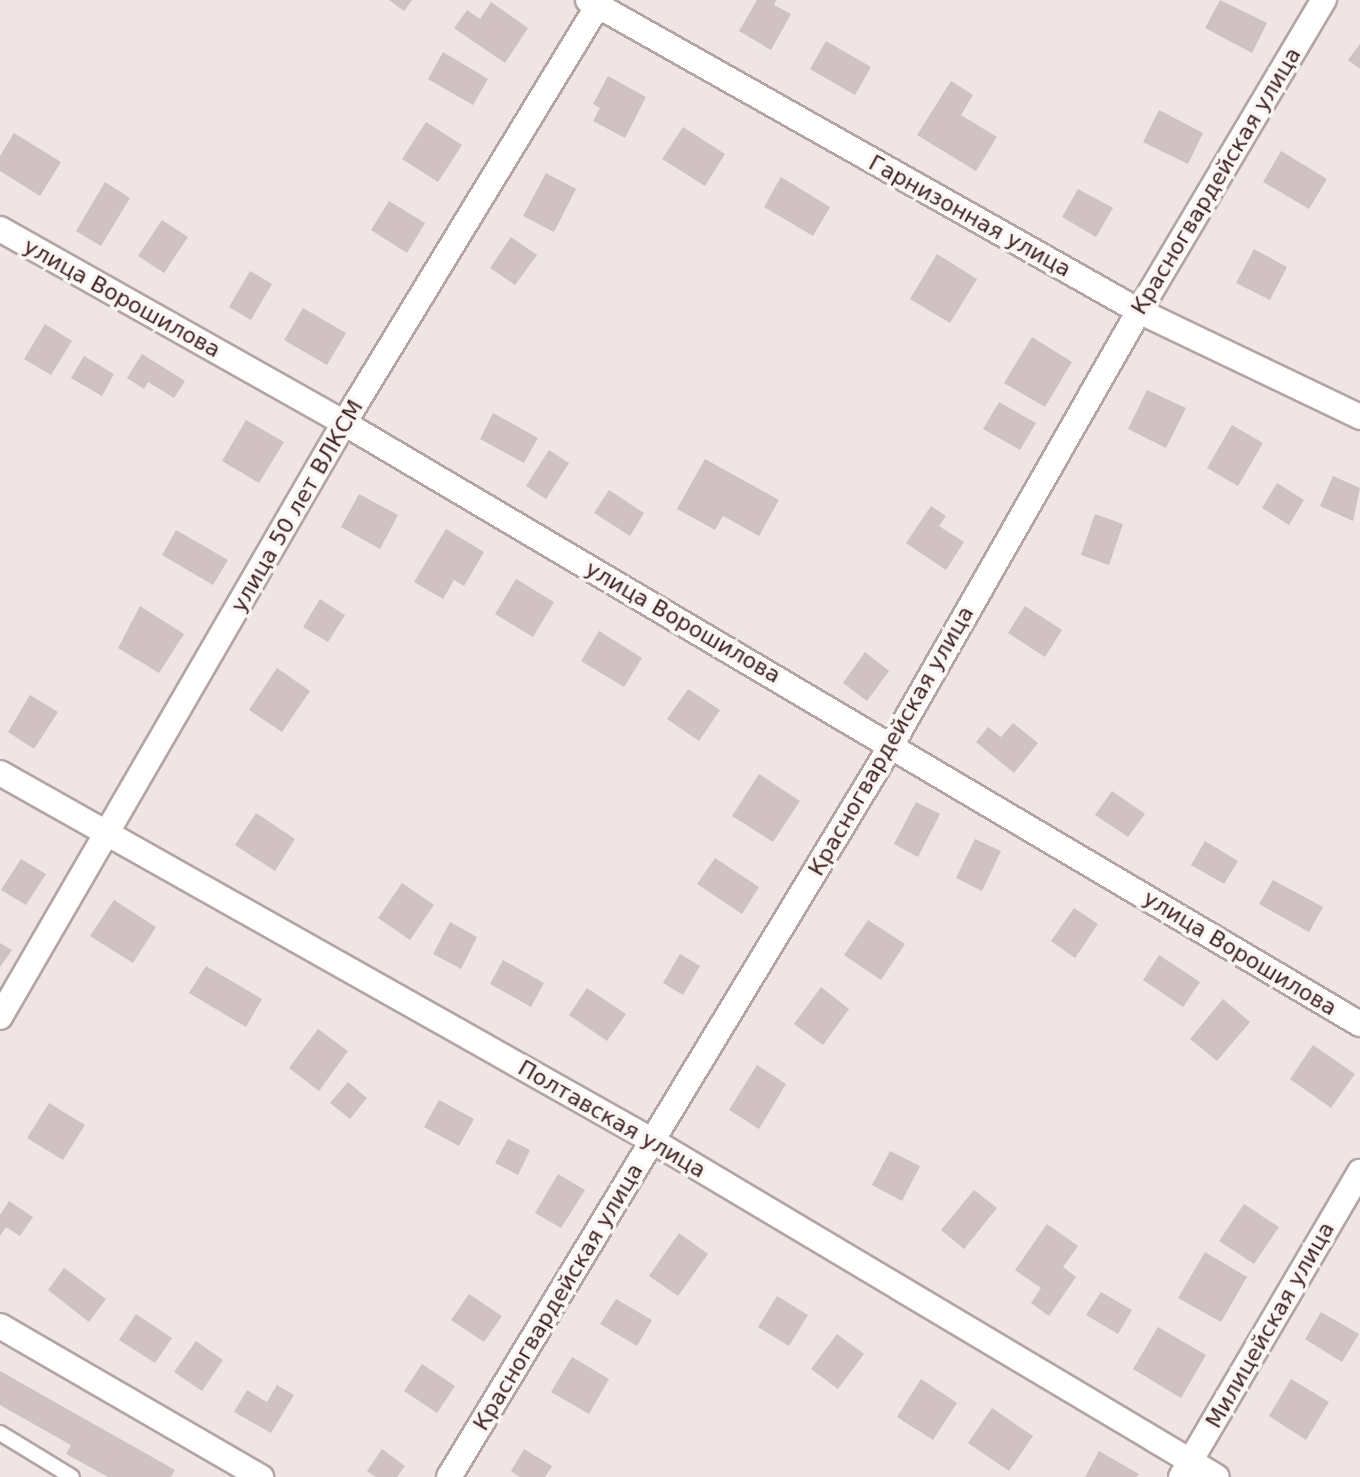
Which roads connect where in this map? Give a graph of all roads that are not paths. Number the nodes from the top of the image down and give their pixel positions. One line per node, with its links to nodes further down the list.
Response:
1 (1324, 0): 4 (street, Красногвардейская улица)
2 (596, 2): 4 (street, Гарнизонная улица); 6 (street, улица 50 лет ВЛКСМ)
3 (0, 229): 6 (street, улица Ворошилова)
4 (1139, 311): 5 (street, Гарнизонная улица); 7 (street, Красногвардейская улица)
5 (1360, 417)
6 (344, 423): 7 (street, улица Ворошилова); 9 (street, улица 50 лет ВЛКСМ)
7 (892, 744): 11 (street, улица Ворошилова); 12 (street, Красногвардейская улица)
8 (0, 773): 9 (street, Полтавская улица)
9 (109, 832): 10 (street, улица 50 лет ВЛКСМ); 12 (street, Полтавская улица)
10 (0, 1017)
11 (1360, 1024)
12 (653, 1141): 16 (street, Полтавская улица); 19 (street, Красногвардейская улица)
13 (1360, 1172): 16 (street, Милицейская улица)
14 (0, 1326): 18 (street)
15 (0, 1433): 17 (lane)
16 (1186, 1469): 20 (street, Полтавская улица)
17 (72, 1477)
18 (261, 1477)
19 (449, 1477)
20 (1217, 1477)

